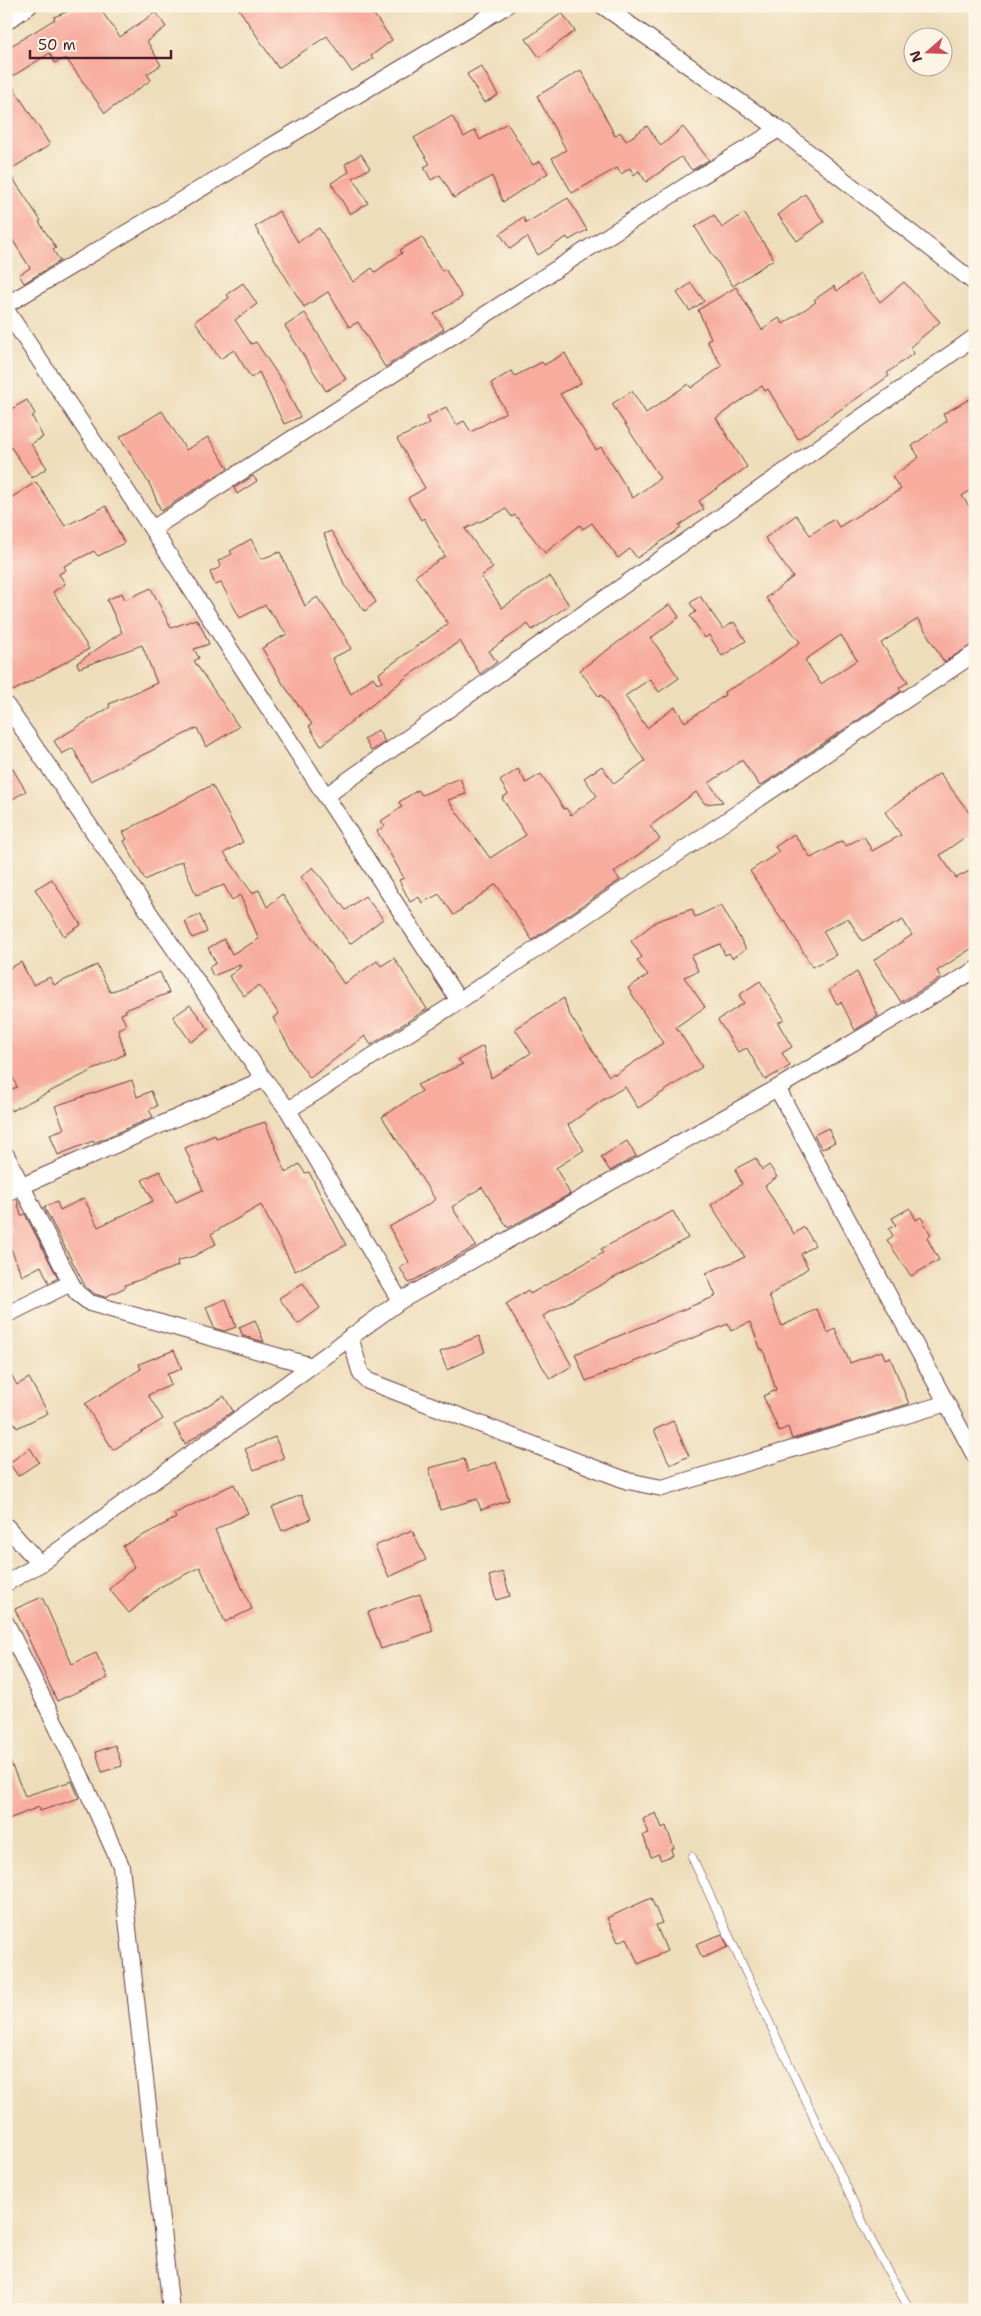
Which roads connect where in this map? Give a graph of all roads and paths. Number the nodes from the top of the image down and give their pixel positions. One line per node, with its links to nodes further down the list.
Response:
1 (29, 6): 4 (street)
2 (506, 6): 7 (street)
3 (603, 6): 5 (street)
4 (6, 22)
5 (779, 130): 6 (street); 10 (street)
6 (975, 283)
7 (6, 305)
8 (6, 310): 10 (street)
9 (975, 337): 13 (street)
10 (152, 528): 13 (street)
11 (975, 653): 15 (street)
12 (6, 705): 16 (street)
13 (327, 795): 15 (street)
14 (975, 970): 17 (street)
15 (459, 1001): 18 (street)
16 (264, 1078): 18 (street); 20 (street)
17 (777, 1088): 23 (street); 27 (street)
18 (288, 1110): 23 (street)
19 (6, 1155): 20 (street)
20 (22, 1186): 21 (street); 22 (street)
21 (6, 1193)
22 (71, 1283): 24 (street); 26 (street)
23 (400, 1301): 25 (street)
24 (10, 1313)
25 (350, 1337): 26 (street); 27 (street)
26 (312, 1366): 30 (street)
27 (947, 1403): 28 (street)
28 (972, 1445)
29 (6, 1526): 30 (street)
30 (40, 1564): 31 (street)
31 (6, 1584)
32 (6, 1623): 34 (street)
33 (692, 1857): 35 (lane)
34 (171, 2310)
35 (910, 2310)

